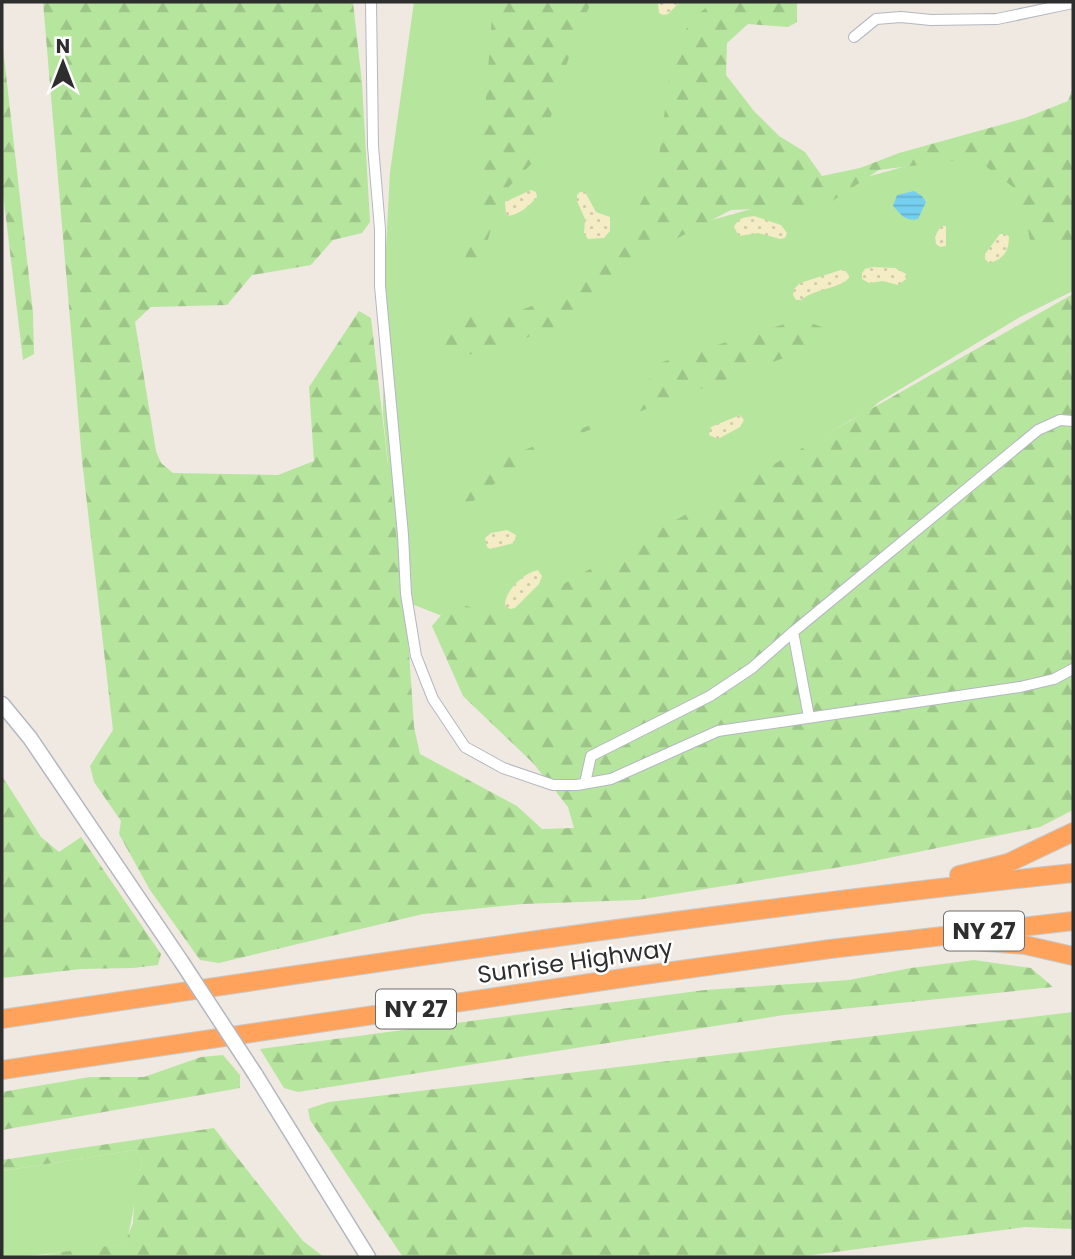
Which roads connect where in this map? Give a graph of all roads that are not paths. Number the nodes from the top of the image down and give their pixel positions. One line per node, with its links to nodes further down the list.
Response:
1 (370, 2): 9 (street)
2 (1073, 4): 3 (street)
3 (854, 37)
4 (1073, 421): 5 (street)
5 (793, 632): 8 (street); 9 (street)
6 (1073, 669): 8 (street)
7 (2, 704): 18 (main road, bridge)
8 (808, 717): 9 (street)
9 (585, 783)
10 (1073, 832): 12 (highway)
11 (1073, 873): 12 (highway, Sunrise Highway / NY 27)
12 (836, 901): 16 (highway, Sunrise Highway / NY 27)
13 (1073, 921): 14 (highway, Sunrise Highway / NY 27)
14 (896, 941): 15 (highway); 17 (highway, Sunrise Highway / NY 27)
15 (1073, 956)
16 (2, 1019)
17 (2, 1070)
18 (368, 1257)

